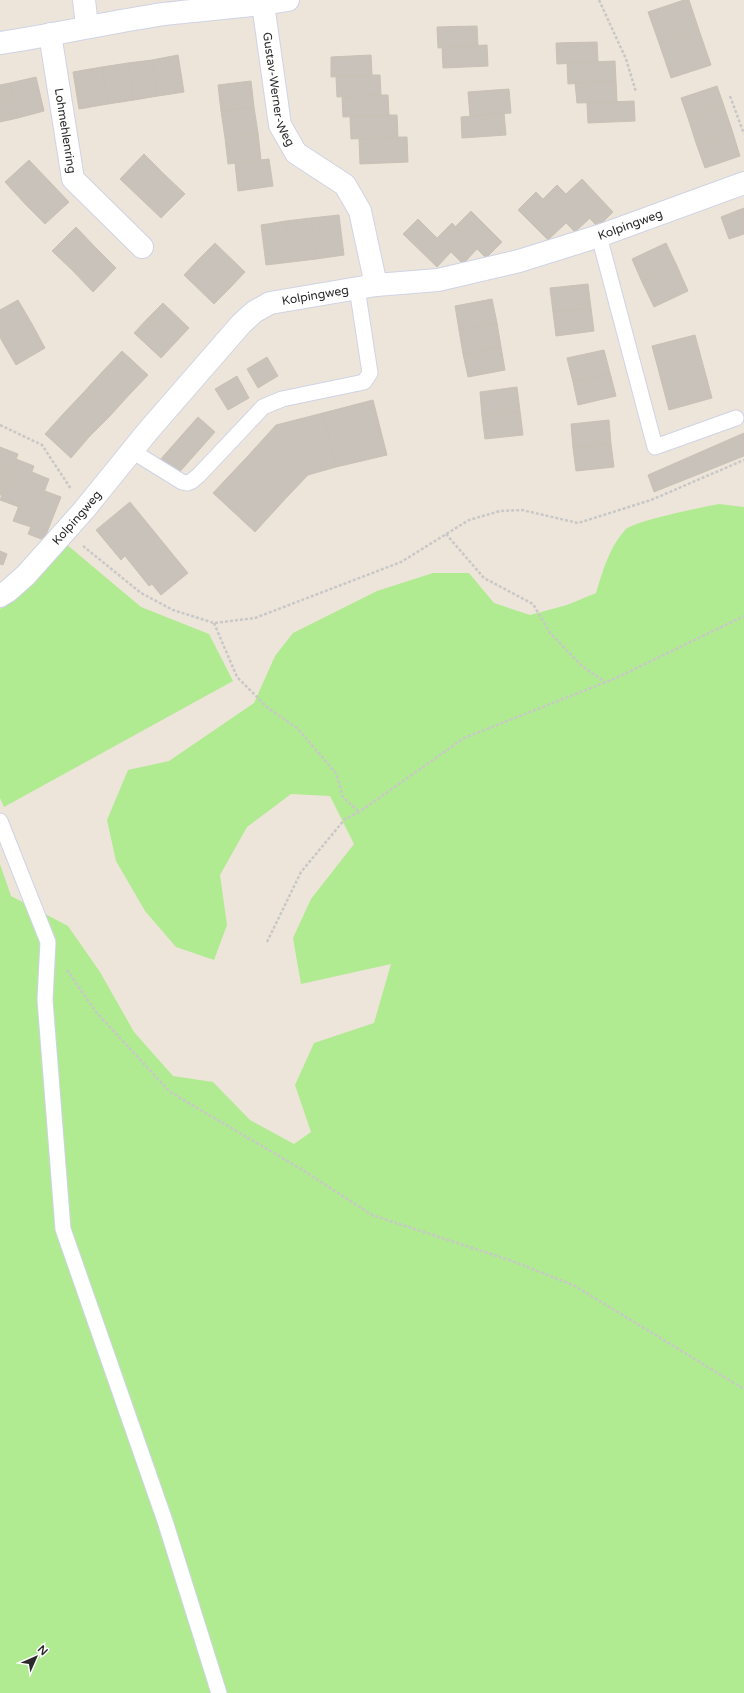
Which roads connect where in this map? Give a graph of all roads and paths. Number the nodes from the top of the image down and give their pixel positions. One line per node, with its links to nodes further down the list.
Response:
1 (84, 0): 5 (street)
2 (288, 0): 4 (street)
3 (599, 0): 8 (path)
4 (263, 4): 5 (street); 14 (street, Gustav-Werner-Weg)
5 (87, 26): 6 (street)
6 (50, 34): 7 (street); 13 (street, Lohmehlenring)
7 (0, 43)
8 (636, 92)
9 (730, 96): 10 (path)
10 (744, 134)
11 (744, 183): 12 (street, Kolpingweg)
12 (599, 236): 14 (street, Kolpingweg); 15 (lane)
13 (142, 247)
14 (367, 286): 17 (street, Kolpingweg); 17 (lane)
15 (736, 418)
16 (0, 425): 19 (path)
17 (132, 451): 19 (street, Kolpingweg)
18 (744, 460): 21 (path)
19 (84, 510): 20 (street, Kolpingweg)
20 (65, 532): 22 (street, Kolpingweg); 24 (path)
21 (446, 534): 24 (path); 25 (path)
22 (0, 596)
23 (744, 616): 25 (path)
24 (214, 623): 26 (path)
25 (605, 682): 26 (path)
26 (359, 812): 29 (path)
27 (0, 821): 28 (lane)
28 (48, 942): 30 (path); 31 (lane)
29 (267, 942)
30 (744, 1389)
31 (219, 1693)

